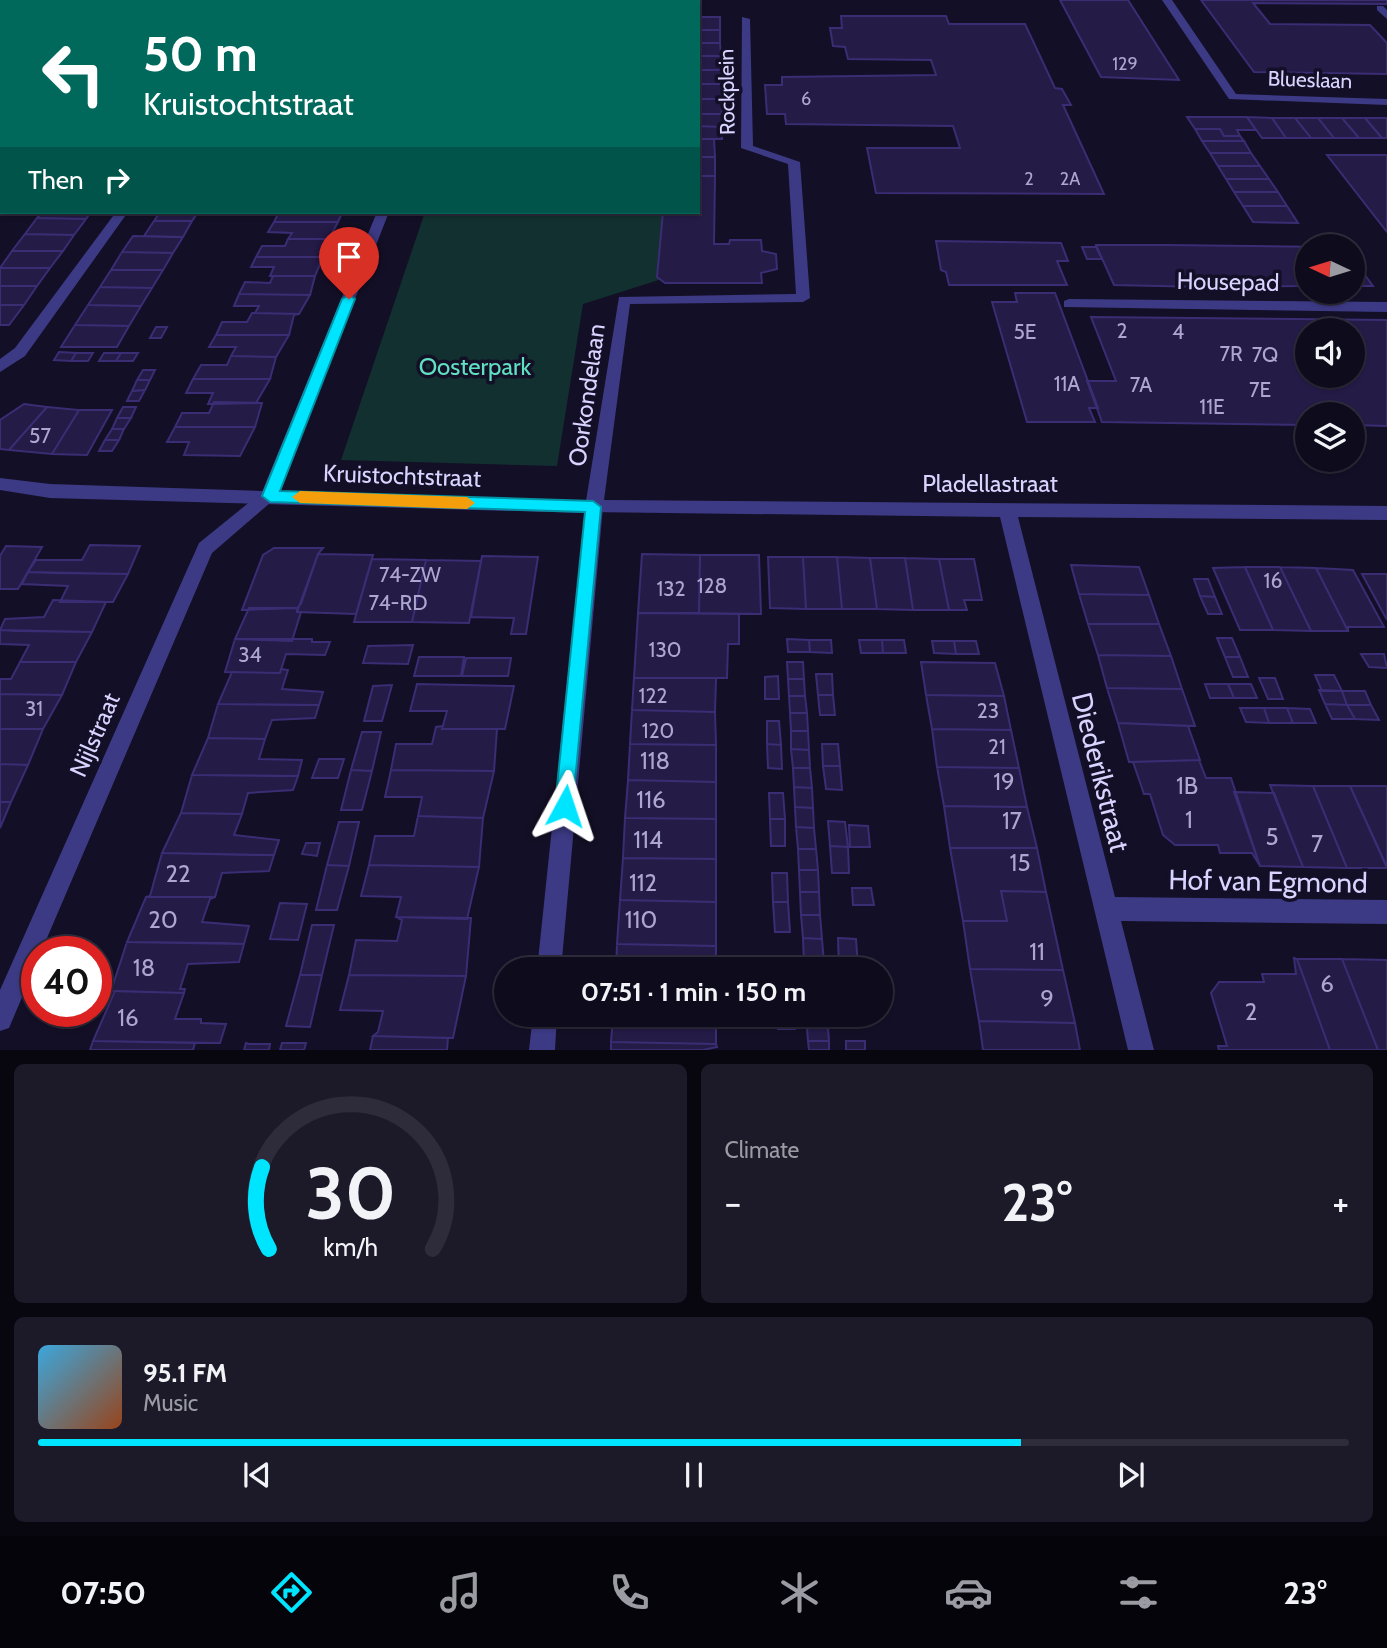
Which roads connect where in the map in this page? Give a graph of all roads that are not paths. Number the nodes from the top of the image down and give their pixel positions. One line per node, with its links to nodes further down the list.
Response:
1 (1167, 0): 3 (street, Blueslaan)
2 (745, 19): 6 (street, Rockplein)
3 (1387, 102)
4 (121, 214): 9 (street)
5 (382, 214): 11 (street)
6 (803, 298): 12 (street, Oorkondelaan)
7 (1069, 303): 8 (street, Housepad)
8 (1387, 307)
9 (0, 366)
10 (0, 484): 11 (street, Kruistochtstraat)
11 (270, 496): 12 (street, Kruistochtstraat); 18 (street, Nijlstraat)
12 (593, 507): 13 (street, Pladellastraat); 17 (street)
13 (1007, 508): 14 (street, Pladellastraat); 15 (street, Diederikstraat)
14 (1387, 513)
15 (1105, 909): 16 (street, Hof van Egmond); 21 (street, Diederikstraat)
16 (1387, 912)
17 (551, 957)
18 (0, 1019)
19 (544, 1027): 20 (street)
20 (542, 1049)
21 (1141, 1049)

